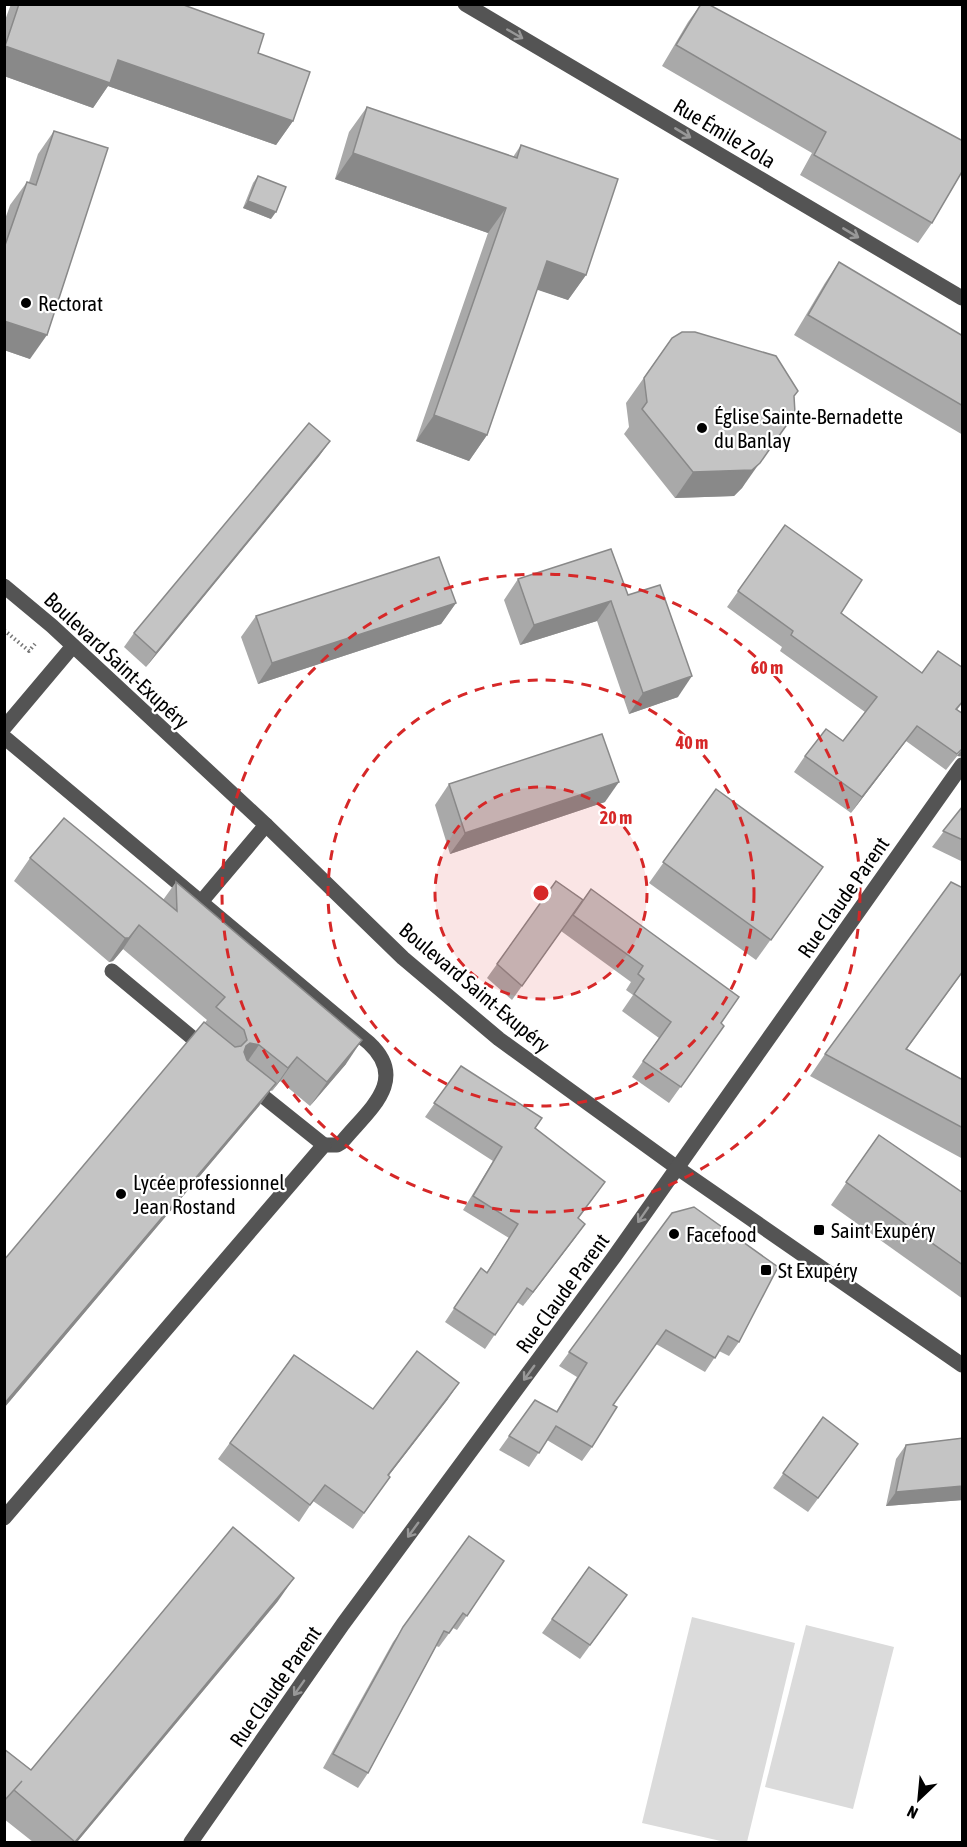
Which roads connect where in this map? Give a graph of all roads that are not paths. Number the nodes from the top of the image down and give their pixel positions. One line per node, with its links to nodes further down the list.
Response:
1 (465, 4): 2 (street, Rue Émile Zola, one-way to 2)
2 (963, 298)
3 (4, 586): 4 (street, Boulevard Saint-Exupéry)
4 (73, 646): 5 (street); 8 (street, Boulevard Saint-Exupéry)
5 (4, 728)
6 (4, 737): 9 (street)
7 (963, 765): 14 (street, Rue Claude Parent)
8 (266, 825): 9 (street); 14 (street, Boulevard Saint-Exupéry)
9 (201, 902): 13 (street)
10 (112, 971): 11 (street)
11 (221, 1061)
12 (237, 1076): 13 (street)
13 (324, 1145): 16 (street)
14 (676, 1167): 15 (street, Boulevard Saint-Exupéry); 17 (street, Rue Claude Parent, one-way to 17)
15 (963, 1365)
16 (4, 1518)
17 (191, 1842)

